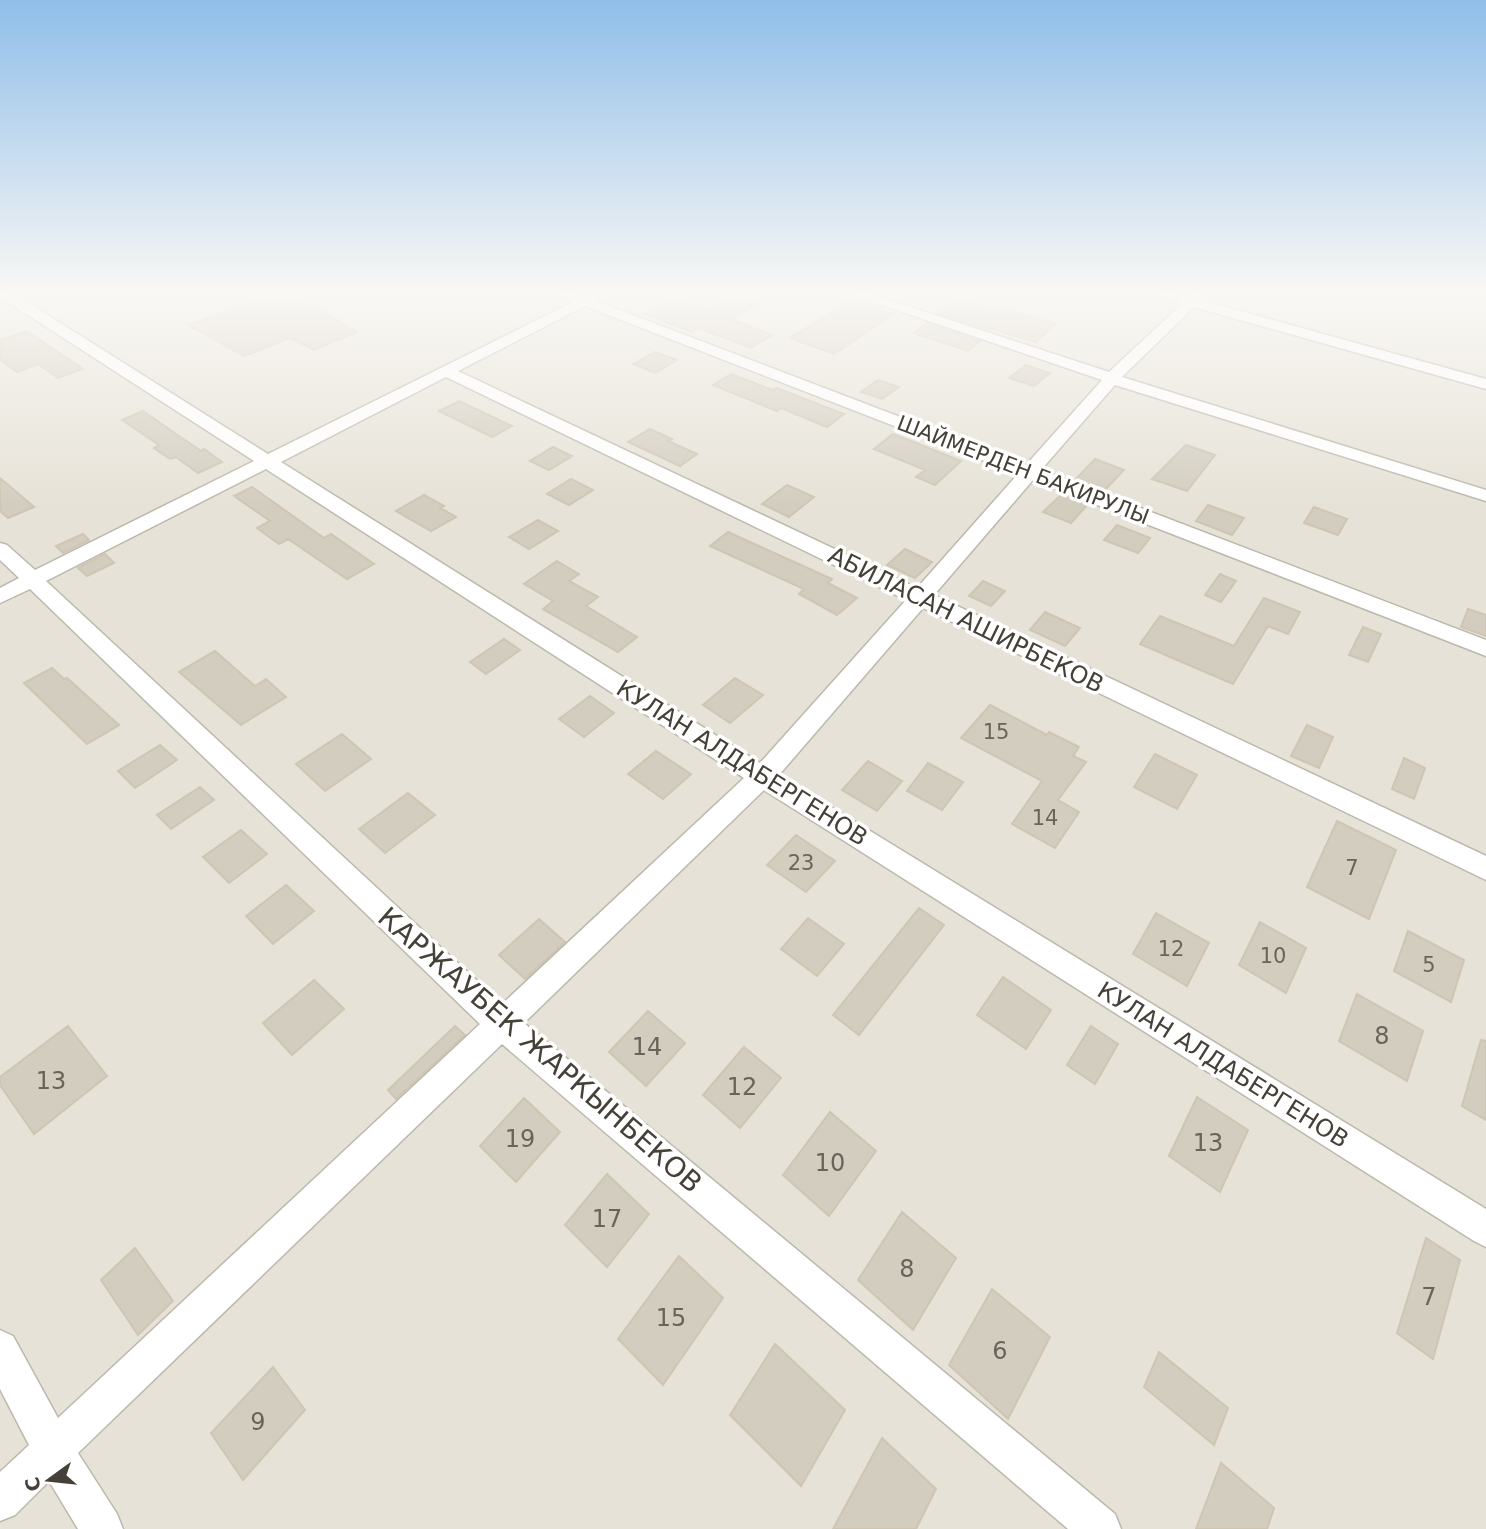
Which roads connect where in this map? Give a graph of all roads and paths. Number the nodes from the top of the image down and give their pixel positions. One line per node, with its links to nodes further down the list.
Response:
1 (114, 363): 10 (street, КУЛАН АЛДАБЕРГЕНОВ)
2 (463, 363): 7 (street)
3 (745, 363): 11 (street, ШАЙМЕРДЕН БАКИРУЛЫ)
4 (1068, 363): 8 (street)
5 (1127, 363): 8 (street)
6 (1417, 363): 9 (street)
7 (446, 372): 10 (street); 16 (street, АБИЛАСАН АШИРБЕКОВ)
8 (1112, 378): 11 (street); 12 (street)
9 (1486, 384)
10 (268, 461): 14 (street); 18 (street, КУЛАН АЛДАБЕРГЕНОВ)
11 (1029, 472): 16 (street); 17 (street, ШАЙМЕРДЕН БАКИРУЛЫ)
12 (1486, 496)
13 (0, 549): 14 (street, КАРЖАУБЕК ЖАРКЫНБЕКОВ)
14 (32, 580): 15 (street); 20 (street, КАРЖАУБЕК ЖАРКЫНБЕКОВ)
15 (0, 596)
16 (920, 598): 18 (street); 19 (street, АБИЛАСАН АШИРБЕКОВ)
17 (1486, 648)
18 (762, 777): 20 (street); 21 (street, КУЛАН АЛДАБЕРГЕНОВ)
19 (1486, 869)
20 (502, 1024): 23 (street); 26 (street, КАРЖАУБЕК ЖАРКЫНБЕКОВ)
21 (1486, 1229)
22 (0, 1349): 23 (street)
23 (54, 1450): 24 (street); 25 (street)
24 (0, 1500)
25 (102, 1529)
26 (1100, 1529)

